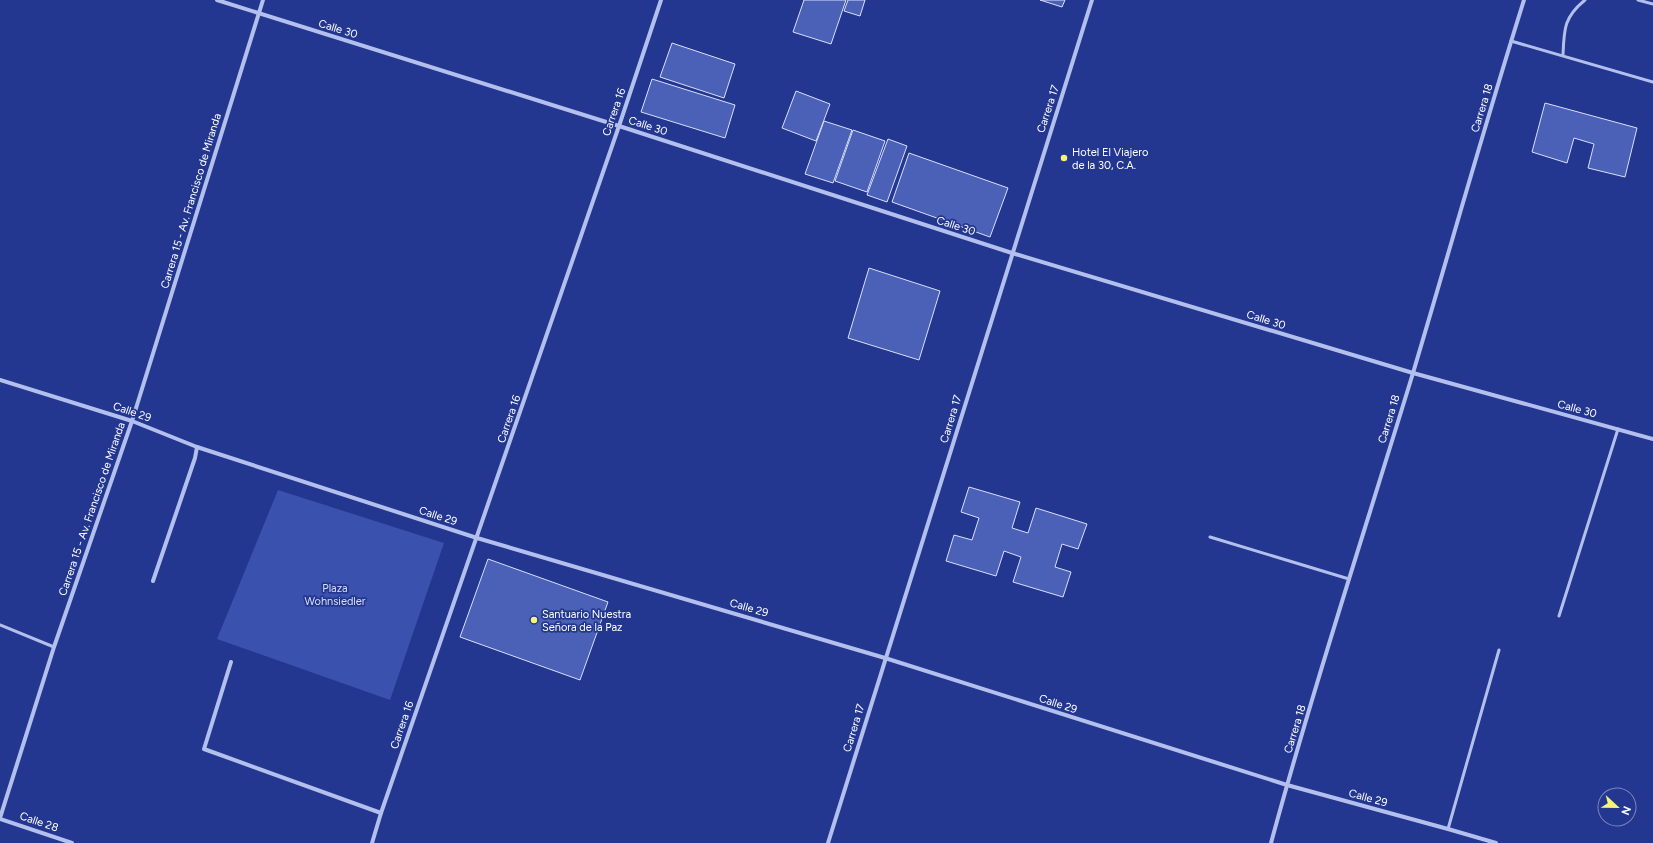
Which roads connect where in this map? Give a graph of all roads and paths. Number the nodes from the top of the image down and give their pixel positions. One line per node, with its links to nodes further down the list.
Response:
1 (217, 0): 9 (street, Calle 30)
2 (263, 0): 9 (street, Carrera 15 - Av. Francisco de Miranda)
3 (661, 0): 13 (street, Carrera 16)
4 (1092, 0): 14 (street, Carrera 17)
5 (1524, 0): 10 (street, Carrera 18)
6 (1585, 0): 11 (lane)
7 (1638, 0): 8 (lane)
8 (1653, 4)
9 (258, 14): 13 (street, Calle 30); 17 (street, Carrera 15 - Av. Francisco de Miranda)
10 (1511, 41): 11 (lane); 15 (street, Carrera 18)
11 (1563, 55): 12 (lane)
12 (1653, 82)
13 (619, 126): 14 (street, Calle 30); 22 (street, Carrera 16)
14 (1012, 253): 15 (street, Calle 30); 29 (street, Carrera 17)
15 (1412, 373): 18 (street, Calle 30); 23 (street, Carrera 18)
16 (0, 380): 17 (street, Calle 29)
17 (132, 421): 20 (street, Calle 29); 27 (street, Carrera 15 - Av. Francisco de Miranda)
18 (1618, 429): 19 (street, Calle 30); 25 (lane)
19 (1653, 439)
20 (197, 447): 22 (street, Calle 29); 24 (street)
21 (1210, 537): 23 (lane)
22 (477, 538): 29 (street, Calle 29); 32 (street, Carrera 16)
23 (1349, 579): 31 (street, Carrera 18)
24 (153, 581)
25 (1559, 616)
26 (0, 625): 27 (lane)
27 (54, 647): 33 (street, Carrera 15 - Av. Francisco de Miranda)
28 (1499, 650): 34 (lane)
29 (885, 658): 31 (street, Calle 29); 37 (street, Carrera 17)
30 (231, 662): 32 (street)
31 (1287, 786): 34 (street, Calle 29); 38 (street, Carrera 18)
32 (381, 813): 36 (street, Carrera 16)
33 (0, 818): 35 (street, Calle 28)
34 (1448, 829): 39 (street, Calle 29)
35 (72, 843)
36 (372, 843)
37 (828, 843)
38 (1271, 843)
39 (1496, 843)

